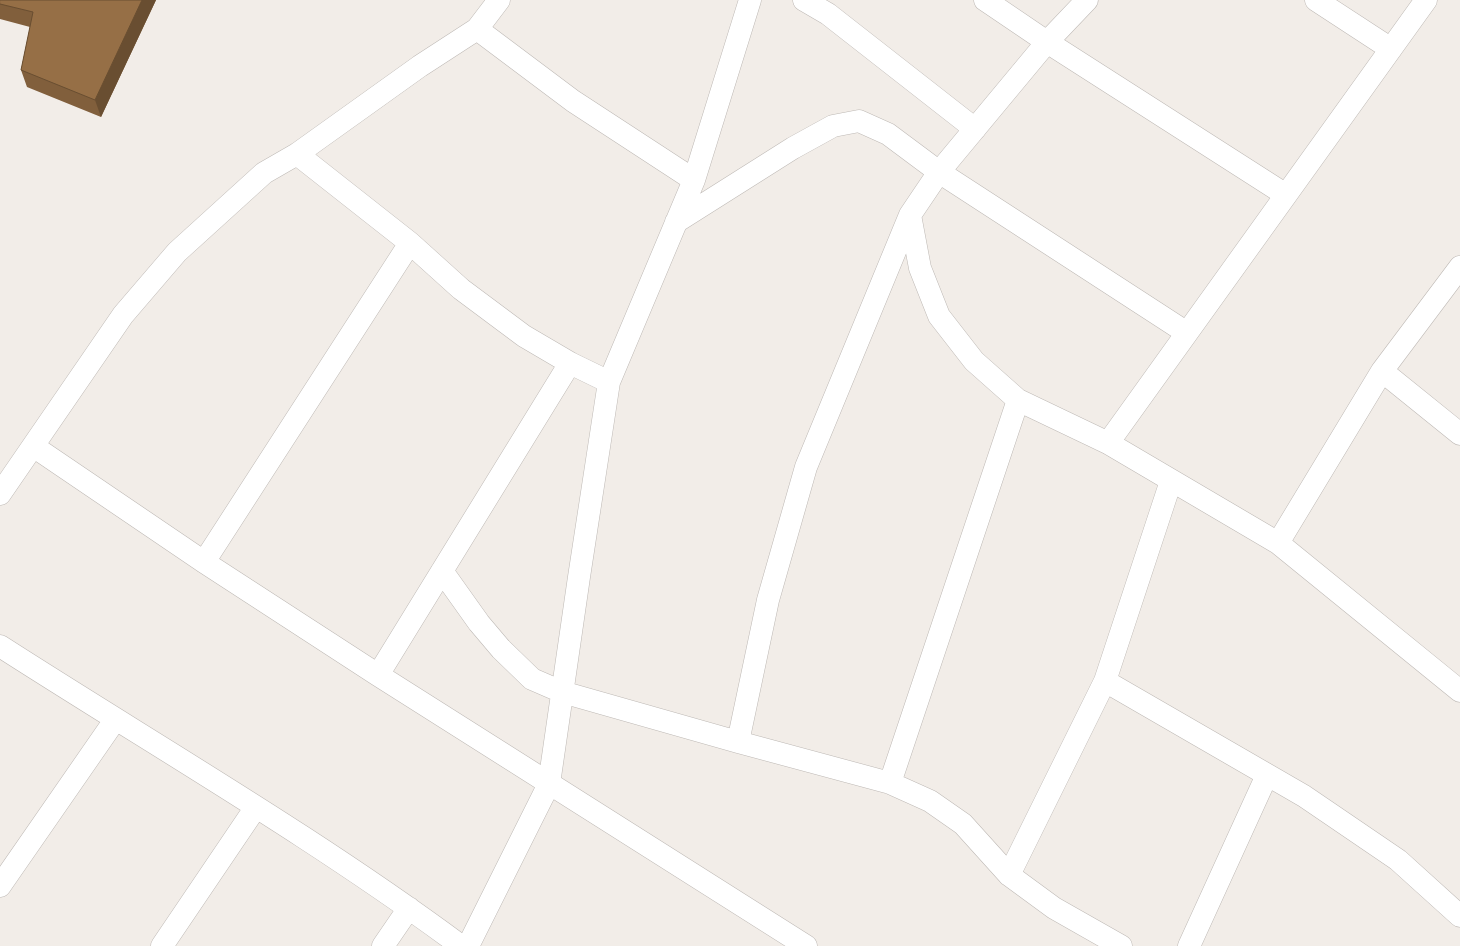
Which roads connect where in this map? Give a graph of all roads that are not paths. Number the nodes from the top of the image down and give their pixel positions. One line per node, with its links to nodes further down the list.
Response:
1 (499, 0): 8 (street)
2 (750, 0): 14 (street)
3 (804, 0): 11 (street)
4 (985, 0): 9 (street)
5 (1087, 0): 9 (street)
6 (1316, 0): 10 (street)
7 (1426, 0): 10 (street)
8 (477, 29): 12 (street); 14 (street)
9 (1047, 42): 11 (street); 15 (street)
10 (1391, 49): 15 (street)
11 (975, 129): 13 (street)
12 (297, 154): 18 (street); 27 (street)
13 (939, 172): 16 (street); 17 (street); 20 (street)
14 (694, 180): 17 (street)
15 (1286, 195): 20 (street)
16 (910, 215): 24 (street); 39 (street)
17 (676, 222): 23 (street)
18 (410, 243): 21 (street); 31 (street)
19 (1460, 267): 22 (street)
20 (1187, 333): 26 (street)
21 (570, 363): 23 (street); 32 (street)
22 (1382, 371): 25 (street); 30 (street)
23 (609, 382): 37 (street)
24 (1018, 400): 26 (street); 41 (street)
25 (1460, 434)
26 (1108, 443): 28 (street)
27 (33, 446): 29 (street); 31 (street)
28 (1171, 481): 30 (street); 35 (street)
29 (0, 494)
30 (1278, 543): 36 (street)
31 (204, 562): 34 (street)
32 (442, 571): 34 (street); 37 (street)
33 (0, 646): 38 (street)
34 (378, 674): 42 (street)
35 (1105, 681): 40 (street); 44 (street)
36 (1460, 691)
37 (562, 692): 39 (street); 42 (street)
38 (115, 720): 43 (street); 45 (street)
39 (738, 742): 41 (street)
40 (1267, 775): 47 (street); 54 (street)
41 (890, 783): 44 (street)
42 (549, 784): 51 (street); 52 (street)
43 (256, 807): 46 (street); 48 (street)
44 (1009, 875): 53 (street)
45 (0, 886)
46 (409, 908): 49 (street); 50 (street)
47 (1460, 916)
48 (162, 946)
49 (383, 946)
50 (461, 946)
51 (468, 946)
52 (806, 946)
53 (1121, 946)
54 (1189, 946)

